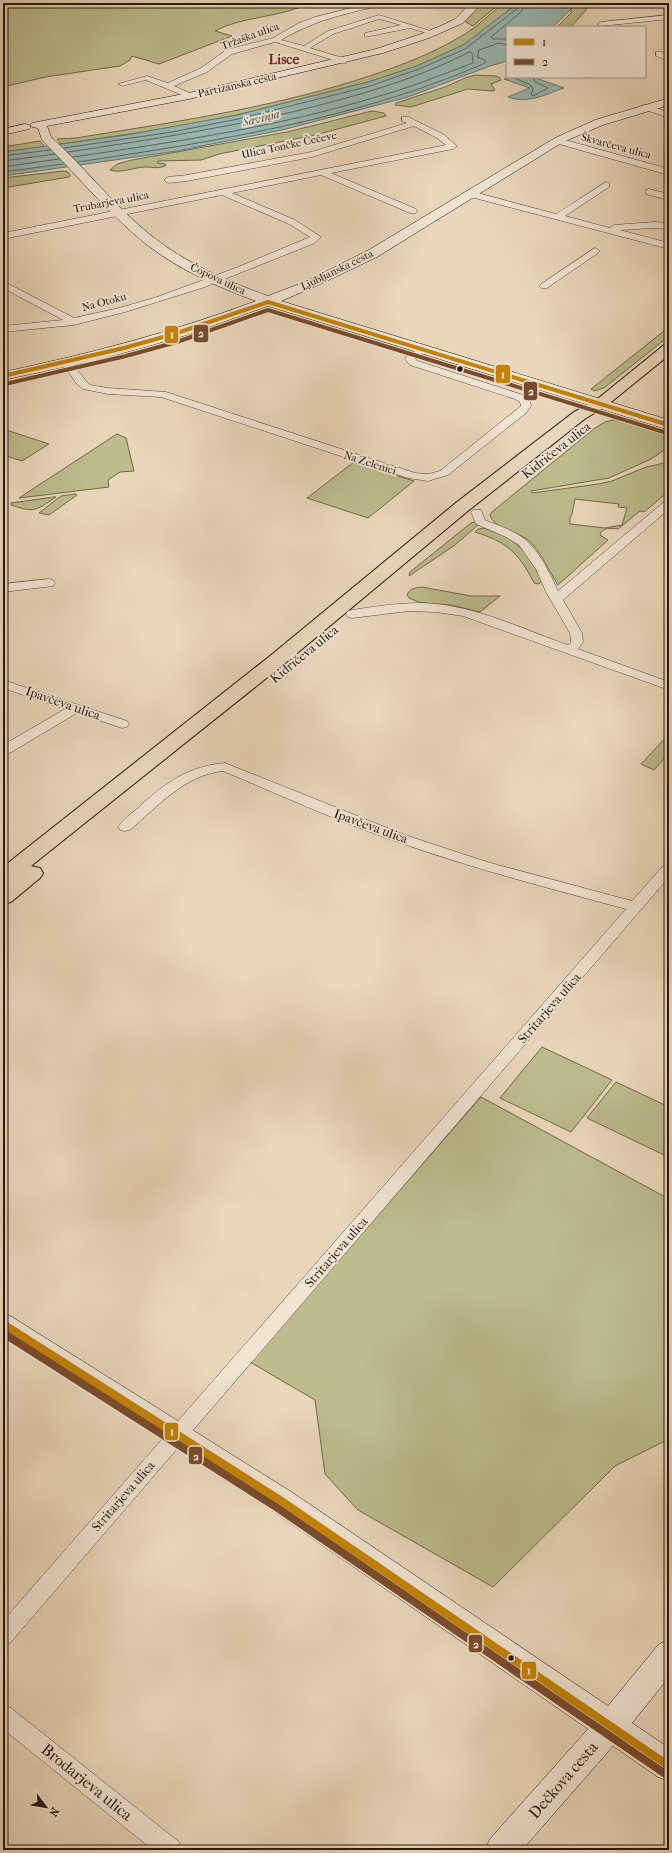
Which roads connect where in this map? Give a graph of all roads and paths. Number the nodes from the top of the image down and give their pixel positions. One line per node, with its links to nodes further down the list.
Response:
1 (477, 3): 6 (street, Partizanska cesta)
2 (367, 6): 8 (street, Tržaška ulica)
3 (669, 17): 4 (street)
4 (601, 24)
5 (412, 26): 6 (street); 7 (street); 9 (street)
6 (433, 33): 12 (street, Partizanska cesta)
7 (368, 35)
8 (276, 40): 9 (street); 14 (street, Tržaška ulica)
9 (305, 49): 12 (street)
10 (659, 54): 11 (street)
11 (669, 59)
12 (343, 61): 15 (street, Partizanska cesta)
13 (122, 84): 14 (street)
14 (168, 86): 15 (street)
15 (189, 96): 21 (street, Partizanska cesta)
16 (669, 101): 17 (street, Ljubljanska cesta)
17 (646, 107): 18 (street); 23 (street, Ljubljanska cesta)
18 (669, 116)
19 (403, 118): 20 (street, Trubarjeva ulica)
20 (413, 124): 24 (street, Ulica Tončke Čečeve); 25 (street, Trubarjeva ulica)
21 (37, 131): 22 (street); 35 (street, Čopova ulica)
22 (3, 132)
23 (558, 141): 26 (street, Škvarčeva ulica); 32 (street, Ljubljanska cesta)
24 (238, 168): 27 (street, Ulica Tončke Čečeve); 28 (street)
25 (322, 172): 28 (street, Trubarjeva ulica); 34 (street)
26 (669, 172)
27 (168, 180)
28 (258, 185): 30 (street, Trubarjeva ulica)
29 (606, 185): 36 (street)
30 (223, 192): 35 (street, Trubarjeva ulica); 43 (street)
31 (649, 192): 33 (street)
32 (470, 194): 36 (street); 44 (street, Ljubljanska cesta)
33 (669, 197)
34 (413, 211)
35 (119, 213): 40 (street, Trubarjeva ulica); 43 (street, Čopova ulica)
36 (557, 217): 39 (street)
37 (669, 219): 38 (street)
38 (665, 225): 39 (street)
39 (605, 229): 41 (street)
40 (3, 236)
41 (669, 246)
42 (595, 251): 46 (street)
43 (213, 281): 47 (street, Čopova ulica); 49 (street, Na Otoku)
44 (312, 283): 47 (street, Ljubljanska cesta); 48 (street)
45 (3, 284): 49 (street)
46 (544, 286)
47 (268, 302): 48 (street, Čopova ulica); 53 (street, Ljubljanska cesta)
48 (328, 321): 52 (street, Čopova ulica)
49 (74, 322): 50 (street, Na Otoku)
50 (3, 329)
51 (669, 348): 55 (main road)
52 (421, 350): 53 (street, Na Zelenici); 55 (street, Čopova ulica)
53 (67, 362): 54 (street, Ljubljanska cesta)
54 (3, 376)
55 (600, 404): 56 (street, Čopova ulica); 58 (main road, Kidričeva ulica); 71 (main road, Kidričeva ulica)
56 (669, 425)
57 (669, 503): 61 (street)
58 (477, 512): 61 (street); 62 (main road, Kidričeva ulica)
59 (49, 583): 60 (street)
60 (3, 588)
61 (554, 596): 63 (street)
62 (352, 614): 63 (street); 72 (main road, Kidričeva ulica)
63 (570, 650): 65 (street)
64 (3, 684): 66 (street, Ipavčeva ulica)
65 (669, 686)
66 (77, 708): 67 (street, Ipavčeva ulica); 68 (street)
67 (122, 724)
68 (3, 751)
69 (124, 827): 73 (street, Ipavčeva ulica)
70 (669, 868): 73 (street, Stritarjeva ulica)
71 (3, 878)
72 (3, 897)
73 (636, 907): 75 (street, Stritarjeva ulica)
74 (3, 1324): 75 (street)
75 (177, 1433): 76 (street, Stritarjeva ulica); 79 (street)
76 (3, 1636)
77 (669, 1654): 79 (street, Dečkova cesta)
78 (3, 1715): 81 (street, Brodarjeva ulica)
79 (610, 1727): 80 (street); 82 (street, Dečkova cesta)
80 (669, 1766)
81 (171, 1850)
82 (501, 1850)

